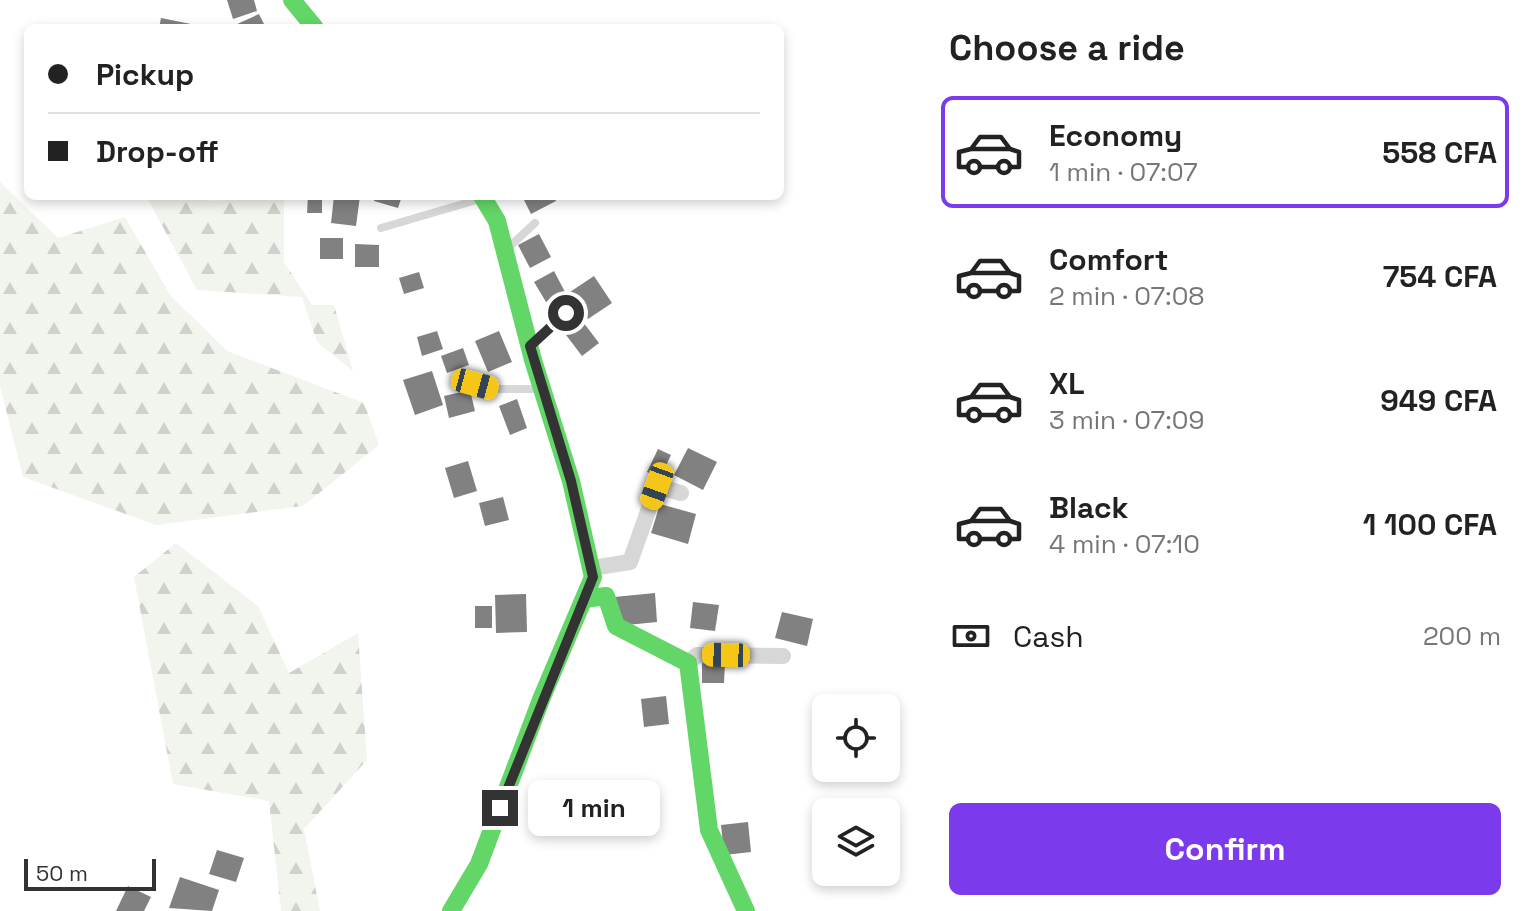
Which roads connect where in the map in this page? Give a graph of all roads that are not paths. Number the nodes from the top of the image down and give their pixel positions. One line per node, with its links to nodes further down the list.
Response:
1 (292, 0): 2 (street)
2 (312, 24)
3 (473, 200): 6 (lane)
4 (485, 200): 7 (street)
5 (535, 223): 7 (lane)
6 (381, 228)
7 (505, 251): 9 (street)
8 (566, 313): 9 (lane)
9 (530, 346): 11 (street)
10 (458, 380): 11 (lane)
11 (542, 389): 13 (street)
12 (681, 493): 13 (street)
13 (592, 568): 14 (street)
14 (585, 599): 16 (street); 17 (street)
15 (783, 656): 16 (street)
16 (688, 663): 18 (street)
17 (451, 911)
18 (746, 911)

